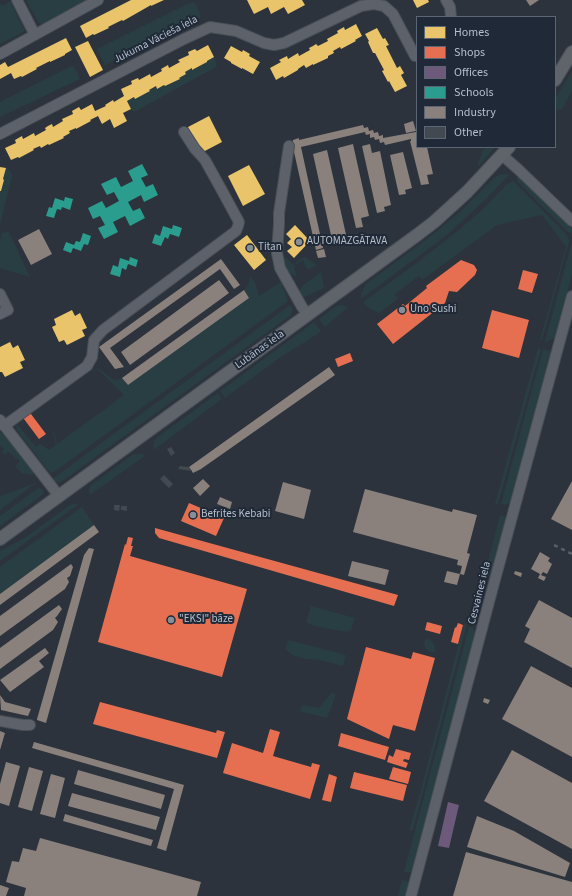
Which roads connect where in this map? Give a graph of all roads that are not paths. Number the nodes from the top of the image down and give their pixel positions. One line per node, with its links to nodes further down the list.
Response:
1 (17, 0): 5 (street)
2 (98, 0): 5 (street)
3 (446, 0): 4 (street)
4 (451, 16)
5 (35, 35): 7 (street)
6 (572, 52): 9 (main road)
7 (0, 54)
8 (416, 57): 11 (street, Jukuma Vācieša iela)
9 (556, 78)
10 (184, 132): 19 (street)
11 (0, 134)
12 (289, 146): 18 (street)
13 (506, 151): 14 (street); 18 (main road, Lubānas iela)
14 (572, 221)
15 (0, 294): 17 (street)
16 (572, 296): 24 (street, Cesvaines iela)
17 (0, 314)
18 (308, 315): 20 (main road, Lubānas iela)
19 (2, 423): 20 (street)
20 (60, 496): 21 (main road, Lubānas iela)
21 (0, 539)
22 (0, 721): 23 (street)
23 (30, 725)
24 (412, 896)

